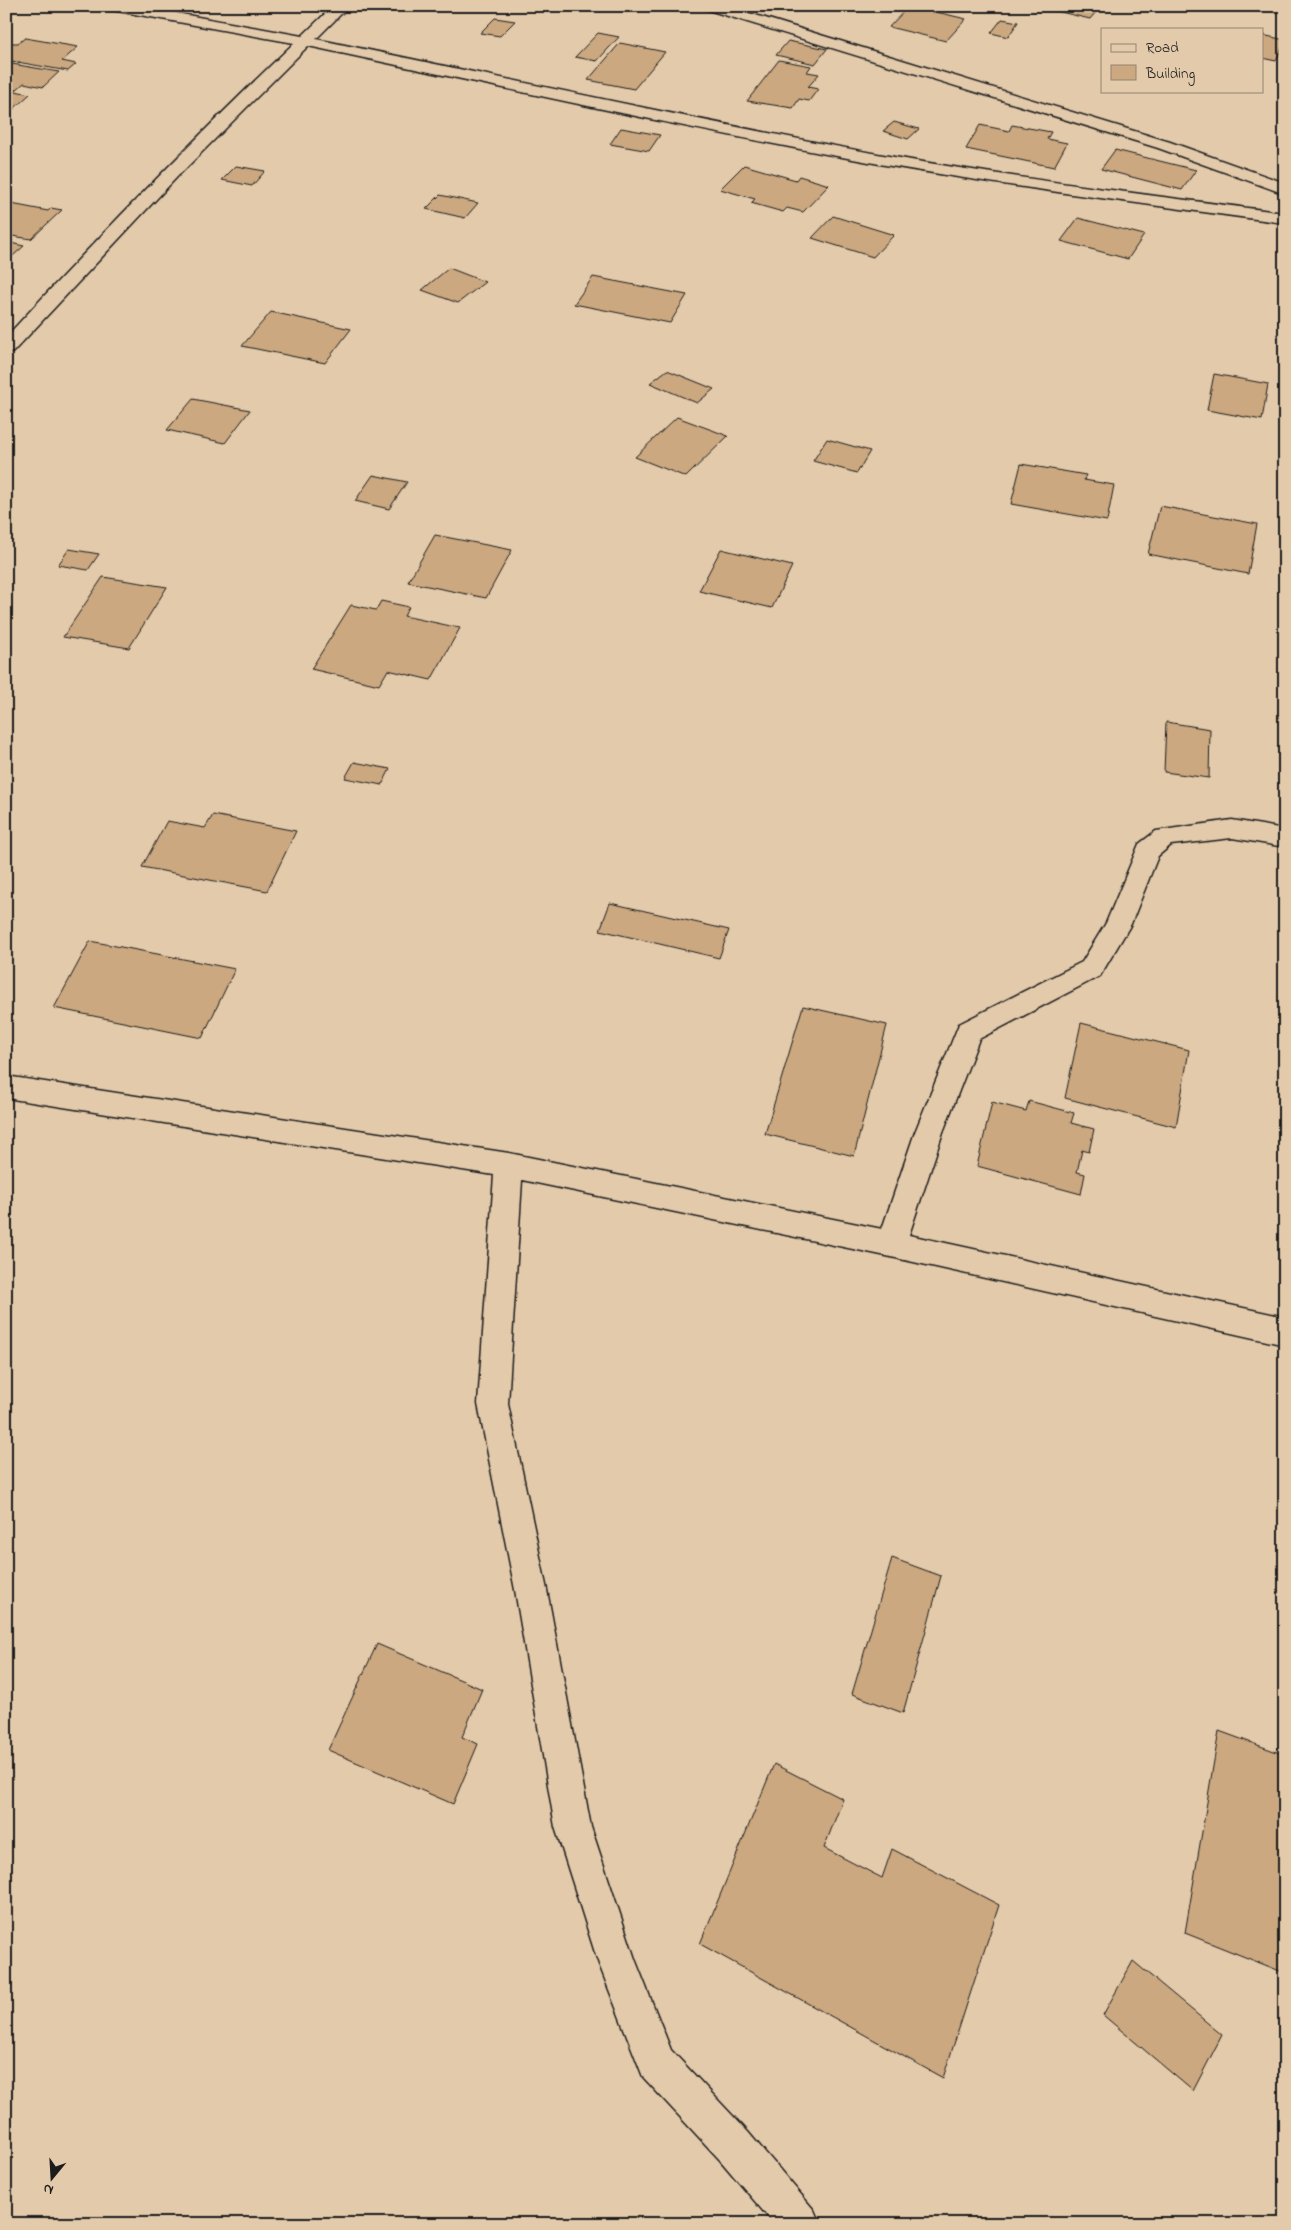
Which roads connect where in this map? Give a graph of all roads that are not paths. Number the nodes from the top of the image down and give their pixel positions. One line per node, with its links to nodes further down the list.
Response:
1 (112, 6): 4 (street)
2 (342, 6): 4 (street)
3 (710, 6): 5 (street)
4 (305, 41): 6 (street); 7 (street)
5 (1285, 189)
6 (1285, 218)
7 (6, 348)
8 (1285, 838): 11 (street)
9 (6, 1087): 10 (street)
10 (509, 1165): 11 (street); 13 (street)
11 (891, 1244): 12 (street)
12 (1285, 1331)
13 (800, 2224)

